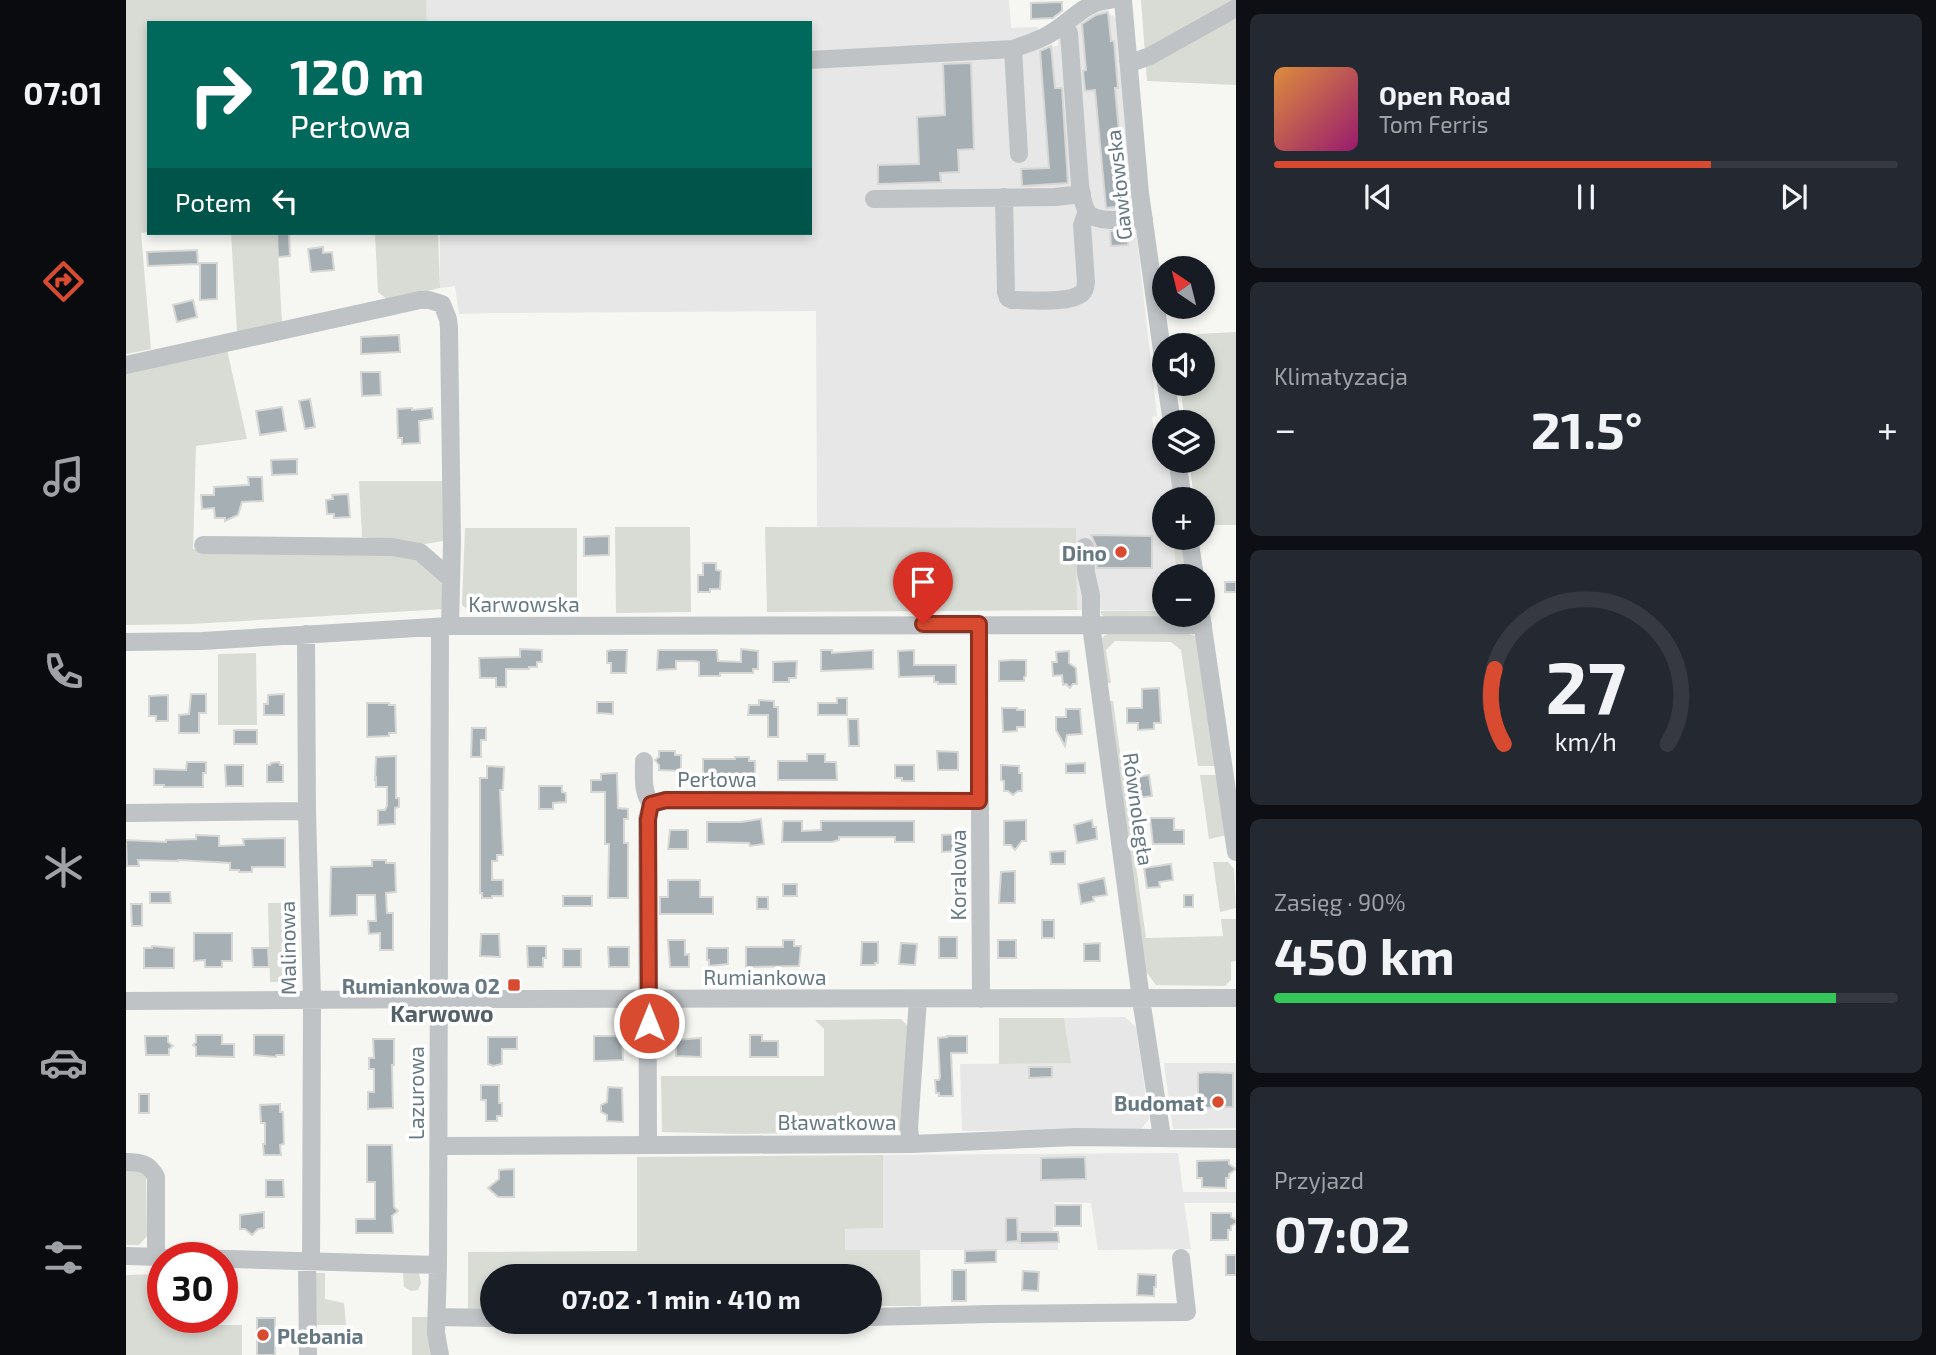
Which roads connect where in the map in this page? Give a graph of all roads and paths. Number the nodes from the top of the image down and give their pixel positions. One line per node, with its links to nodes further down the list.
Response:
1 (1110, 0): 5 (street)
2 (1123, 0): 7 (street, Gawłowska)
3 (1236, 8): 7 (street)
4 (1069, 33): 11 (street)
5 (1013, 49): 6 (street); 8 (street)
6 (812, 60)
7 (1129, 61): 12 (street, Gawłowska)
8 (1019, 154)
9 (1004, 197): 10 (street); 11 (street); 11 (street)
10 (874, 198)
11 (1085, 203): 12 (street)
12 (1144, 219): 13 (street, Gawłowska)
13 (1160, 333)
14 (126, 365): 15 (street, Karwowska)
15 (452, 542): 18 (street); 19 (street, Karwowska)
16 (203, 545): 18 (street)
17 (1085, 547): 22 (street, Równoległa)
18 (420, 552): 19 (street)
19 (451, 579): 23 (street, Karwowska)
20 (1152, 622): 22 (street, Karwowska)
21 (979, 624): 22 (street, Karwowska); 23 (street, Karwowska); 29 (street, Koralowa)
22 (1091, 625): 40 (street, Równoległa)
23 (445, 626): 25 (street); 36 (street, Lazurowa)
24 (1203, 627): 28 (street)
25 (306, 634): 26 (street); 31 (street, Malinowa)
26 (126, 642)
27 (644, 761): 30 (street)
28 (1230, 770): 33 (street)
29 (979, 801): 30 (street, Perłowa); 39 (street, Koralowa)
30 (651, 804): 37 (street, Perłowa)
31 (307, 811): 32 (street); 35 (street, Malinowa)
32 (126, 813)
33 (1236, 852)
34 (1236, 998): 40 (street, Rumiankowa)
35 (312, 999): 36 (street, Rumiankowa); 41 (street, Rumiankowa); 53 (street, Malinowa)
36 (438, 999): 37 (street, Rumiankowa); 46 (street, Lazurowa)
37 (649, 999): 38 (street, Rumiankowa); 45 (street, Perłowa)
38 (918, 999): 39 (street, Rumiankowa); 44 (street)
39 (981, 999): 40 (street, Rumiankowa)
40 (1141, 999): 42 (street, Równoległa)
41 (126, 1001)
42 (1162, 1137): 43 (street, Bławatkowa); 44 (street, Bławatkowa)
43 (1236, 1139)
44 (911, 1144): 45 (street, Bławatkowa)
45 (648, 1145): 46 (street, Bławatkowa)
46 (439, 1146): 54 (street, Lazurowa)
47 (126, 1162): 48 (street)
48 (156, 1242)
49 (126, 1256): 50 (street)
50 (147, 1256)
51 (238, 1258): 53 (street)
52 (1181, 1258): 56 (street)
53 (309, 1260): 54 (street); 58 (street, Malinowa)
54 (438, 1265): 55 (street, Lazurowa)
55 (437, 1317): 57 (street); 59 (street, Lazurowa)
56 (882, 1317)
57 (480, 1318)
58 (307, 1355)
59 (440, 1355)

